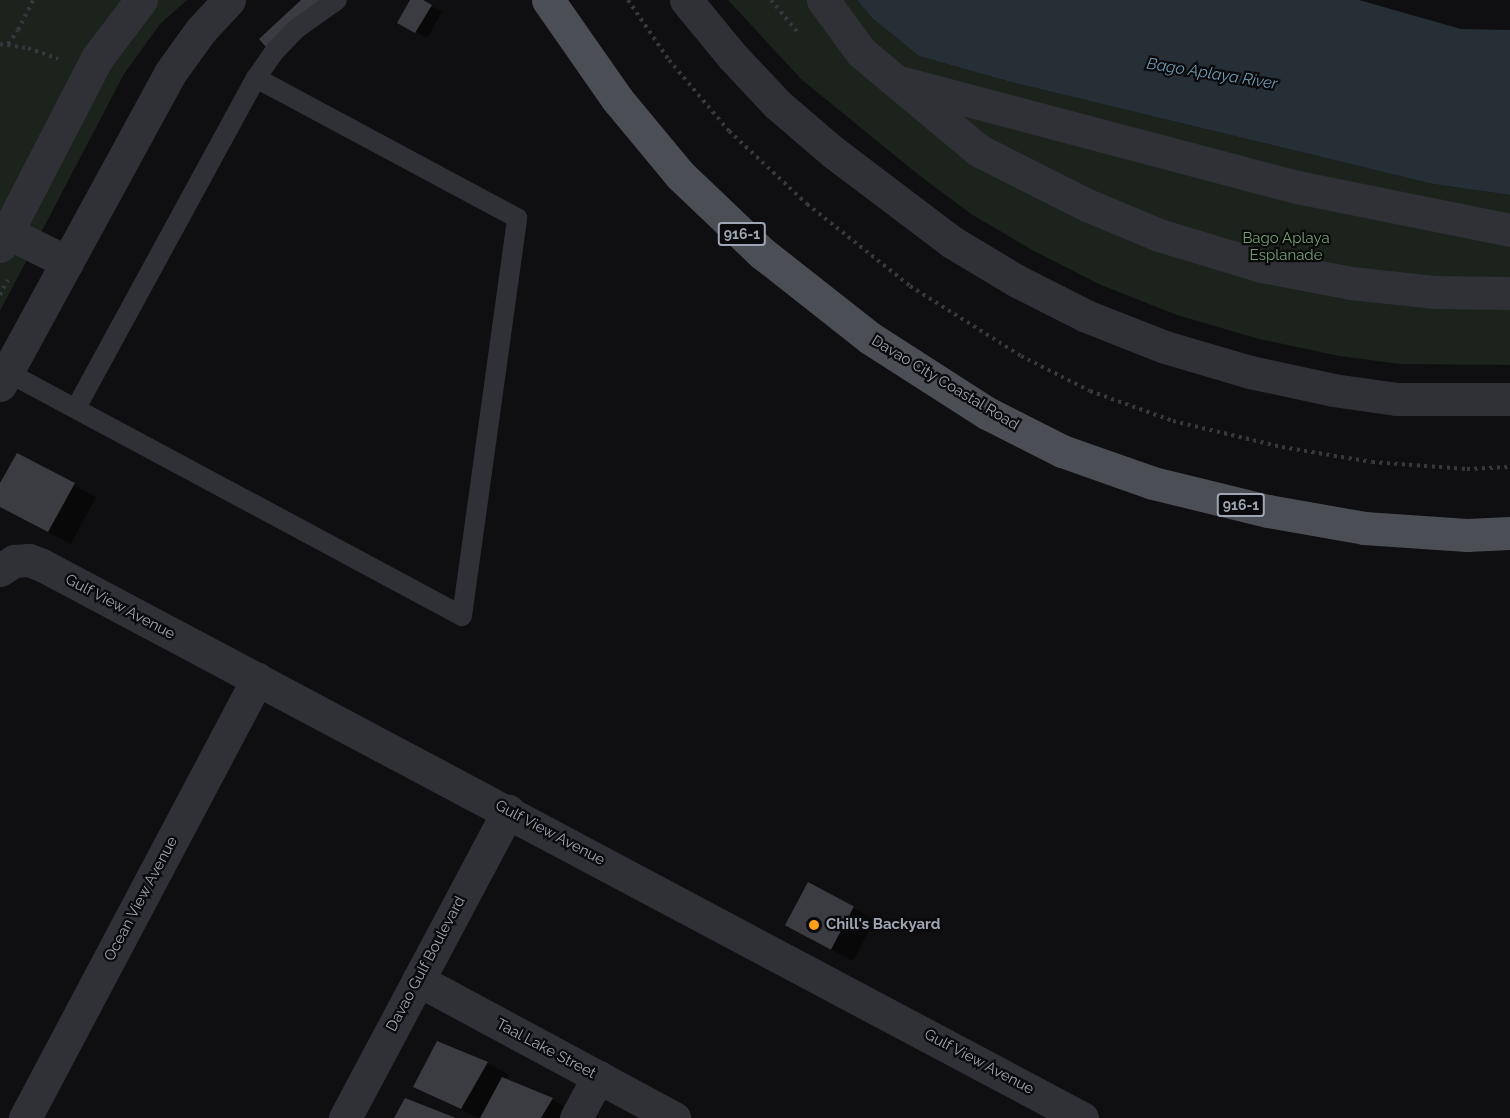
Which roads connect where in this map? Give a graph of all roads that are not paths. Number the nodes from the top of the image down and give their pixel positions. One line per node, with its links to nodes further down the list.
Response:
1 (141, 0): 10 (street)
2 (229, 0): 11 (street)
3 (337, 0): 7 (lane)
4 (548, 0): 16 (main road, Davao City Coastal Road / 916-1)
5 (686, 0): 14 (street)
6 (823, 0): 8 (street)
7 (256, 78): 15 (lane); 15 (lane)
8 (892, 80): 9 (street); 12 (street)
9 (1510, 230)
10 (2, 236): 11 (street)
11 (67, 261): 13 (street)
12 (1510, 293)
13 (4, 379): 15 (lane)
14 (1510, 399)
15 (76, 408)
16 (1510, 533)
17 (7, 566): 18 (street, Gulf View Avenue)
18 (257, 679): 19 (street, Gulf View Avenue); 22 (street, Ocean View Avenue)
19 (507, 811): 20 (street, Davao Gulf Boulevard); 26 (street, Gulf View Avenue)
20 (418, 980): 21 (street, Taal Lake Street); 23 (street, Davao Gulf Boulevard)
21 (598, 1077): 24 (street); 25 (street, Taal Lake Street)
22 (24, 1118)
23 (345, 1118)
24 (576, 1118)
25 (674, 1118)
26 (1082, 1118)

